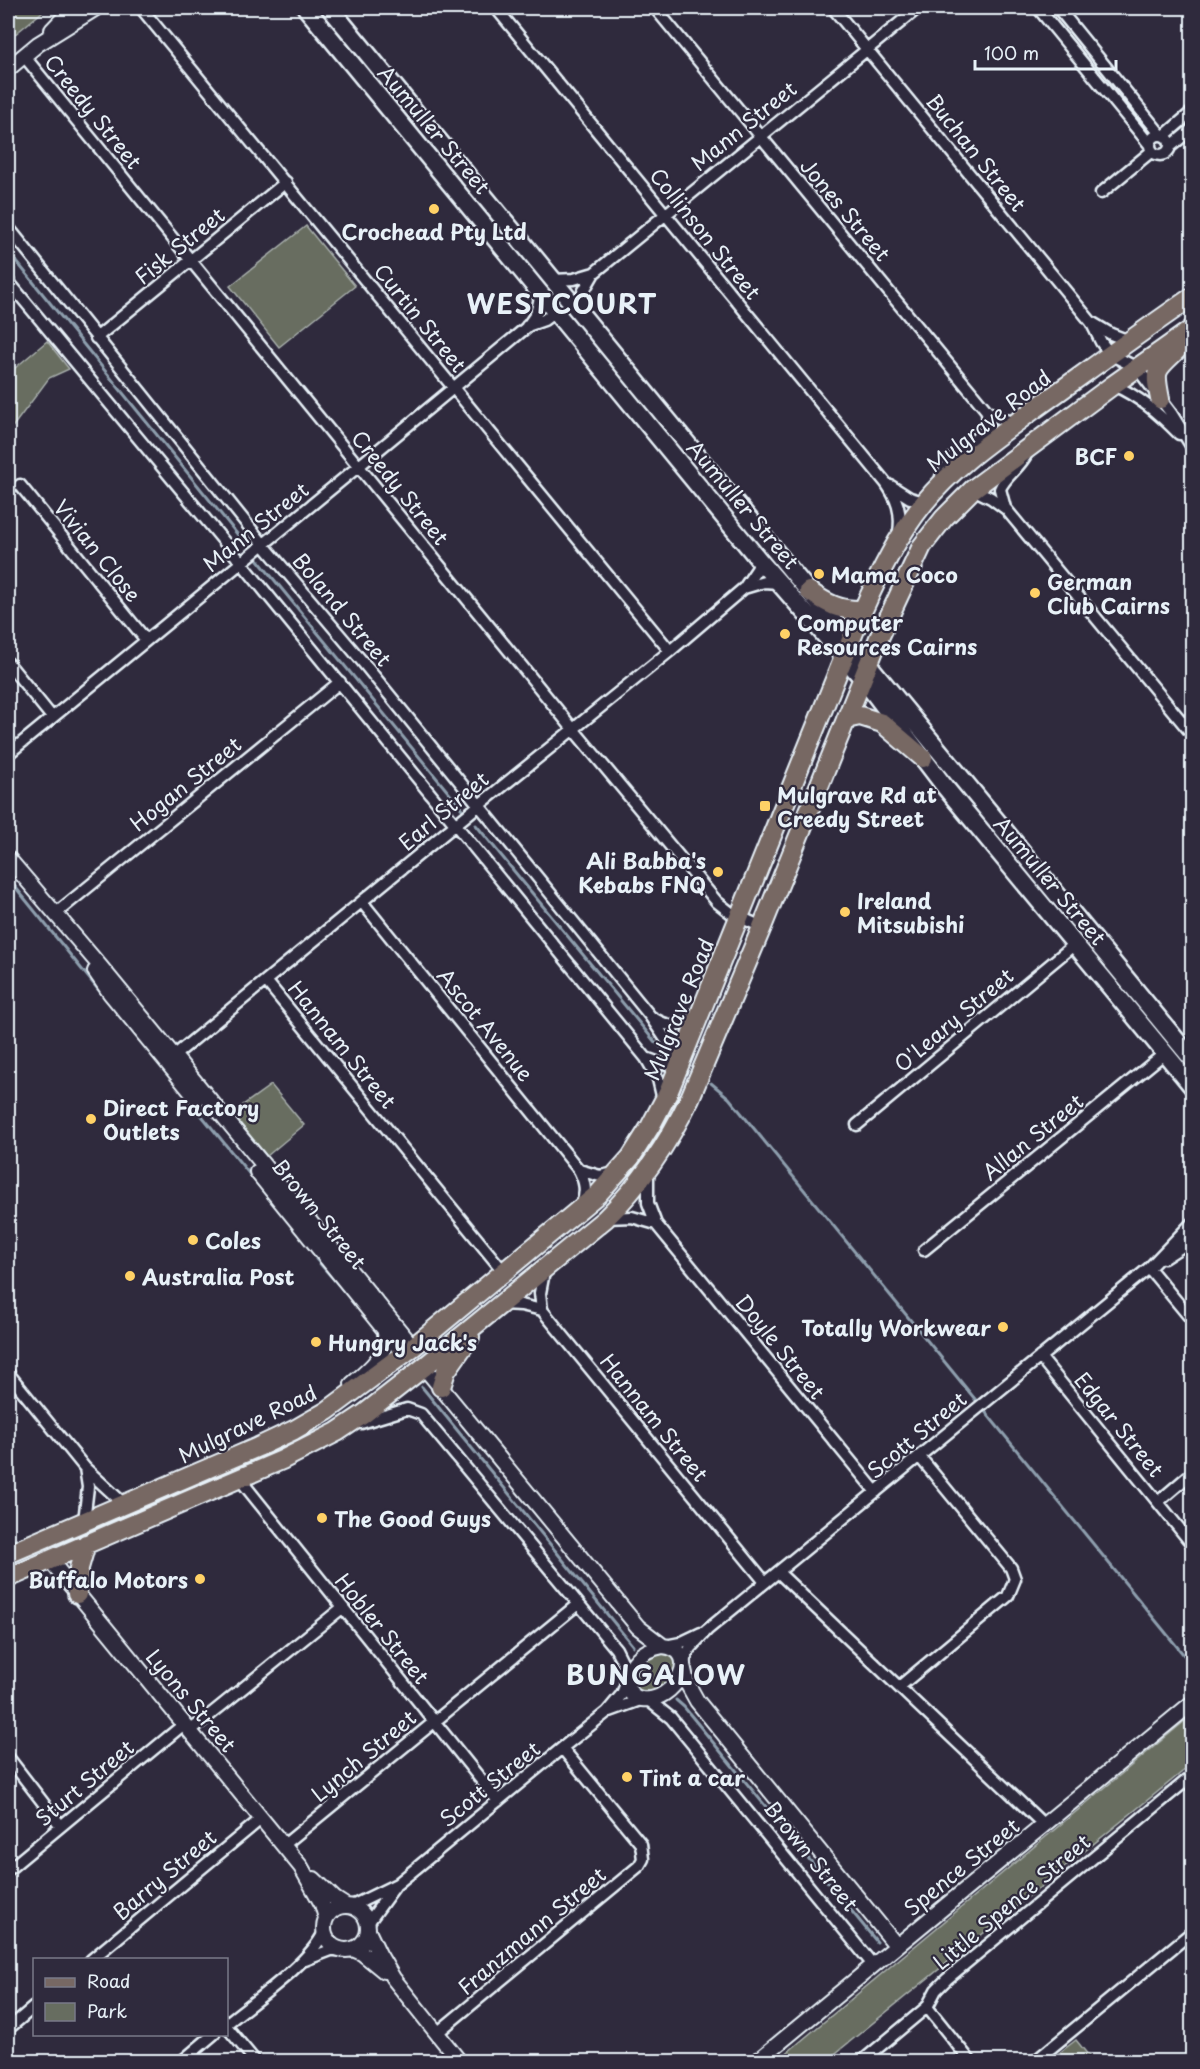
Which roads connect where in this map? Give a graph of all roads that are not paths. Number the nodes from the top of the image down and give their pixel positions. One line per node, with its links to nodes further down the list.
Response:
1 (73, 8): 13 (street)
2 (96, 8): 13 (street)
3 (141, 8): 24 (street, Curtin Street)
4 (306, 8): 17 (main road, Aumuller Street)
5 (330, 8): 12 (main road, Aumuller Street)
6 (496, 8): 26 (street, Collinson Street)
7 (655, 8): 20 (street, Jones Street)
8 (833, 8): 14 (street, Buchan Street)
9 (918, 8): 14 (street, Mann Street)
10 (1038, 8): 23 (street)
11 (1058, 8): 21 (street)
12 (350, 32): 17 (main road); 28 (main road, Aumuller Street)
13 (38, 44): 15 (street)
14 (866, 48): 20 (street, Mann Street); 37 (street, Buchan Street)
15 (24, 56): 16 (street); 29 (street, Creedy Street)
16 (8, 69)
17 (374, 90): 33 (main road, Aumuller Street)
18 (1192, 112): 21 (street)
19 (1192, 129): 22 (street)
20 (760, 136): 26 (street, Mann Street); 48 (street, Jones Street)
21 (1162, 136): 22 (street); 23 (street)
22 (1170, 147): 23 (street)
23 (1151, 148): 25 (street)
24 (286, 182): 29 (street, Fisk Street); 46 (street, Curtin Street)
25 (1101, 193)
26 (665, 214): 30 (street, Mann Street); 54 (street, Collinson Street)
27 (8, 227): 41 (street, Boland Street)
28 (527, 246): 31 (main road, Aumuller Street); 35 (main road)
29 (190, 261): 41 (street, Fisk Street); 53 (street, Creedy Street)
30 (594, 273): 31 (street, Mann Street); 36 (street, Mann Street)
31 (554, 280): 36 (main road, Aumuller Street)
32 (8, 281): 63 (street)
33 (541, 294): 35 (main road, Aumuller Street); 38 (street, Mann Street)
34 (1192, 297): 42 (main road, Mulgrave Road)
35 (556, 311): 38 (street, Mann Street); 59 (main road, Aumuller Street)
36 (581, 313): 52 (main road, Aumuller Street)
37 (1091, 322): 42 (street, Buchan Street); 43 (street, Buchan Street)
38 (527, 327): 46 (street, Mann Street)
39 (1192, 329): 44 (main road)
40 (1192, 335): 47 (main road)
41 (96, 338): 61 (street, Boland Street)
42 (1129, 341): 43 (main road, Mulgrave Road)
43 (1110, 354): 44 (street); 49 (main road, Mulgrave Road)
44 (1137, 368): 45 (main road); 47 (street)
45 (1113, 385): 50 (main road); 51 (street)
46 (453, 387): 53 (street, Mann Street); 70 (street, Curtin Street)
47 (1160, 399): 51 (street)
48 (987, 411): 49 (street, Jones Street); 57 (street)
49 (1016, 423): 57 (main road, Mulgrave Road)
50 (1032, 445): 56 (main road); 58 (street)
51 (1192, 447)
52 (702, 460): 59 (main road); 66 (main road, Aumuller Street)
53 (360, 466): 61 (street, Mann Street); 76 (street, Creedy Street)
54 (886, 483): 57 (street); 60 (street)
55 (20, 485): 68 (street, Vivian Close)
56 (973, 489): 58 (street); 72 (main road)
57 (929, 497): 60 (main road, Mulgrave Road)
58 (1006, 509): 77 (street)
59 (729, 524): 62 (main road, Aumuller Street)
60 (898, 538): 67 (main road, Mulgrave Road)
61 (263, 544): 63 (street, Mann Street); 81 (street, Boland Street)
62 (760, 561): 64 (main road, Aumuller Street); 65 (street, Earl Street)
63 (241, 562): 68 (street, Mann Street); 73 (street)
64 (779, 583): 65 (street, Earl Street); 69 (main road, Aumuller Street)
65 (744, 588): 70 (street, Earl Street)
66 (809, 591): 67 (main road); 69 (main road, Aumuller Street)
67 (863, 610): 69 (main road, Mulgrave Road)
68 (146, 640): 74 (street, Mann Street)
69 (848, 649): 72 (main road, Aumuller Street); 87 (main road, Mulgrave Road)
70 (670, 651): 76 (street, Earl Street)
71 (8, 663): 74 (street)
72 (866, 671): 75 (main road); 79 (main road, Aumuller Street); 80 (main road, Aumuller Street)
73 (340, 682): 82 (street); 86 (street, Hogan Street)
74 (51, 716): 78 (street, Mann Street)
75 (846, 719): 79 (main road); 88 (main road)
76 (573, 729): 81 (street, Earl Street); 87 (street, Creedy Street)
77 (1192, 734)
78 (8, 754)
79 (923, 758): 83 (main road, Aumuller Street)
80 (973, 792): 83 (main road); 96 (main road, Aumuller Street)
81 (478, 806): 82 (street, Earl Street); 92 (street, Boland Street)
82 (455, 825): 85 (street, Earl Street); 94 (street)
83 (999, 852): 89 (main road, Aumuller Street)
84 (8, 858): 86 (street, Brown Street)
85 (362, 902): 90 (street, Earl Street); 101 (street, Ascot Avenue)
86 (55, 914): 95 (street, Brown Street)
87 (740, 917): 88 (street, Creedy Street); 91 (main road, Mulgrave Road)
88 (762, 927): 102 (main road)
89 (1075, 944): 93 (main road, Aumuller Street); 100 (street, O'Leary Street)
90 (266, 981): 95 (street, Earl Street); 112 (street, Hannam Street)
91 (702, 1011): 92 (street); 97 (main road, Mulgrave Road)
92 (650, 1016): 97 (street, Boland Street)
93 (1165, 1053): 98 (main road, Aumuller Street); 109 (street, Allan Street)
94 (646, 1058): 97 (street); 99 (street)
95 (170, 1059): 117 (street, Brown Street); 118 (street, Brown Street)
96 (1192, 1059)
97 (681, 1062): 99 (main road, Mulgrave Road)
98 (1192, 1086)
99 (663, 1103): 103 (main road, Mulgrave Road)
100 (857, 1125)
101 (579, 1170): 103 (street); 104 (street, Ascot Avenue)
102 (648, 1172): 105 (main road); 107 (street, Doyle Street)
103 (618, 1173): 104 (main road, Mulgrave Road)
104 (580, 1210): 112 (main road, Mulgrave Road)
105 (605, 1219): 107 (street); 110 (main road)
106 (1192, 1223): 111 (street, Scott Street)
107 (656, 1224): 129 (street, Doyle Street)
108 (1192, 1240): 111 (street, Scott Street)
109 (924, 1250)
110 (547, 1265): 113 (main road); 114 (street)
111 (1149, 1268): 116 (street); 119 (street, Scott Street)
112 (504, 1272): 118 (main road, Mulgrave Road)
113 (500, 1304): 114 (street); 115 (main road)
114 (542, 1310): 140 (street, Hannam Street)
115 (485, 1316): 120 (main road); 122 (main road)
116 (1192, 1320)
117 (385, 1333): 118 (street, Brown Street); 123 (street)
118 (408, 1351): 120 (main road, Brown Street); 123 (main road, Mulgrave Road)
119 (1040, 1357): 125 (street, Scott Street); 130 (street, Edgar Street)
120 (424, 1367): 122 (street, Brown Street); 124 (main road)
121 (8, 1373): 126 (street)
122 (441, 1387): 144 (street, Brown Street)
123 (327, 1411): 131 (main road, Mulgrave Road)
124 (342, 1429): 128 (main road); 142 (street)
125 (919, 1456): 129 (street, Scott Street); 151 (street)
126 (85, 1468): 131 (street); 132 (street)
127 (1192, 1473): 130 (street)
128 (239, 1478): 135 (main road); 143 (street, Hobler Street)
129 (876, 1492): 138 (street, Scott Street)
130 (1158, 1502): 134 (street, Edgar Street)
131 (124, 1504): 132 (main road, Mulgrave Road)
132 (84, 1521): 133 (main road, Mulgrave Road)
133 (38, 1541): 136 (main road, Mulgrave Road); 137 (main road)
134 (1192, 1544)
135 (86, 1545): 137 (main road); 141 (main road)
136 (8, 1554)
137 (50, 1560): 139 (main road); 141 (street, Lyons Street)
138 (778, 1572): 140 (street, Scott Street); 151 (street)
139 (8, 1578)
140 (765, 1582): 145 (street, Scott Street)
141 (77, 1594): 159 (street, Lyons Street)
142 (578, 1604): 147 (street); 158 (street, Lynch Street)
143 (342, 1608): 158 (street, Hobler Street); 159 (street, Sturt Street)
144 (638, 1627): 146 (street, Brown Street); 148 (street)
145 (707, 1630): 146 (street, Scott Street); 149 (street, Scott Street)
146 (664, 1646): 148 (street); 149 (street)
147 (616, 1649): 148 (street); 150 (street)
148 (640, 1656): 150 (street)
149 (683, 1664): 152 (street); 154 (street, Brown Street)
150 (627, 1680): 153 (street); 156 (street, Scott Street)
151 (899, 1687): 165 (street)
152 (670, 1690): 153 (street); 154 (street, Brown Street); 157 (street)
153 (645, 1699): 156 (street, Scott Street); 157 (street, Brown Street)
154 (697, 1701): 176 (street, Brown Street)
155 (1192, 1703): 165 (street, Spence Street)
156 (607, 1712): 160 (street, Scott Street)
157 (671, 1718): 180 (street, Brown Street)
158 (434, 1721): 163 (street, Hobler Street); 167 (street, Lynch Street)
159 (187, 1728): 164 (street, Lyons Street); 166 (street, Sturt Street)
160 (562, 1749): 163 (street, Scott Street); 187 (street, Franzmann Street)
161 (8, 1757): 166 (street)
162 (1192, 1776): 182 (street, Little Spence Street)
163 (498, 1801): 170 (street, Scott Street)
164 (262, 1818): 167 (street, Lyons Street); 178 (street, Barry Street)
165 (1044, 1825): 176 (street, Spence Street)
166 (61, 1826): 169 (street, Sturt Street)
167 (284, 1845): 168 (street, Lyons Street)
168 (301, 1867): 171 (street, Lyons Street); 172 (street, Lyons Street)
169 (8, 1870)
170 (397, 1884): 171 (street, Scott Street); 173 (street, Scott Street)
171 (349, 1906): 172 (street); 173 (street)
172 (326, 1918): 174 (street)
173 (368, 1927): 177 (street); 181 (street)
174 (324, 1932): 177 (street); 179 (street)
175 (1192, 1932): 195 (street)
176 (896, 1945): 180 (street, Spence Street)
177 (347, 1950): 179 (street); 181 (street)
178 (93, 1958)
179 (302, 1962): 184 (street)
180 (873, 1965): 192 (street, Spence Street)
181 (393, 1978): 187 (street)
182 (927, 2007): 193 (street, Little Spence Street); 194 (street)
183 (33, 2008): 186 (street)
184 (228, 2023)
185 (228, 2027): 190 (street)
186 (8, 2029)
187 (437, 2033): 191 (street)
188 (212, 2036): 189 (street)
189 (181, 2061)
190 (256, 2061)
191 (460, 2061)
192 (756, 2061)
193 (861, 2061)
194 (971, 2061)
195 (1034, 2061)

